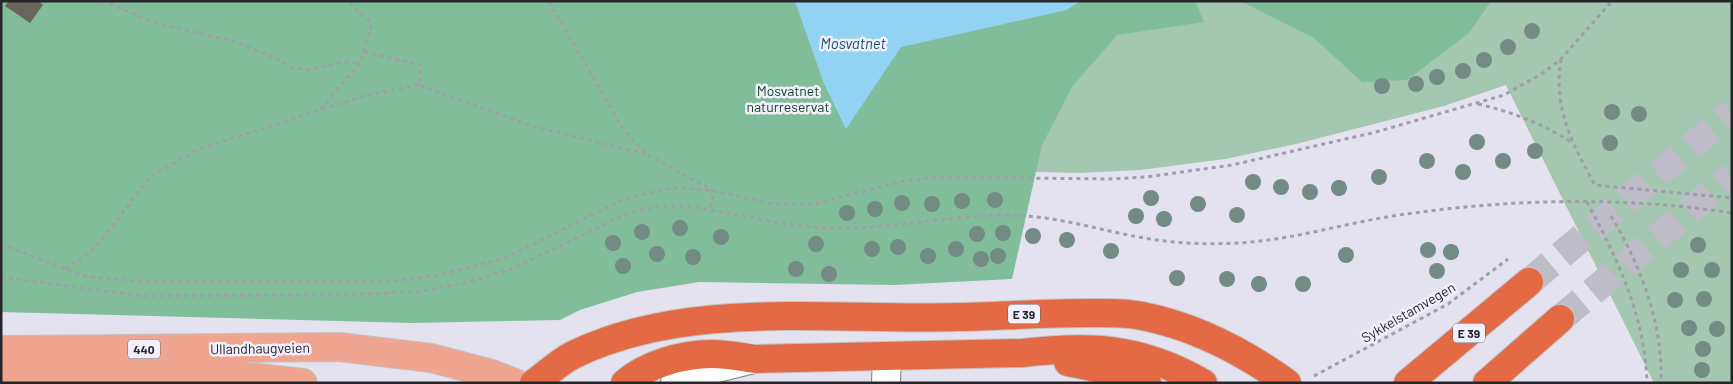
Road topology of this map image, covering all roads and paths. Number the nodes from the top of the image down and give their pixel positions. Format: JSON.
{"nodes":[{"id":1,"x":102,"y":1,"type":"edge"},
{"id":2,"x":348,"y":1,"type":"edge"},
{"id":3,"x":549,"y":1,"type":"edge"},
{"id":4,"x":1612,"y":1,"type":"edge"},
{"id":5,"x":364,"y":52,"type":"junction"},
{"id":6,"x":1561,"y":59,"type":"junction"},
{"id":7,"x":360,"y":63,"type":"junction"},
{"id":8,"x":419,"y":85,"type":"junction"},
{"id":9,"x":1477,"y":104,"type":"junction"},
{"id":10,"x":320,"y":110,"type":"junction"},
{"id":11,"x":1572,"y":143,"type":"junction"},
{"id":12,"x":646,"y":154,"type":"junction"},
{"id":13,"x":714,"y":191,"type":"junction"},
{"id":14,"x":1732,"y":198,"type":"edge"},
{"id":15,"x":1586,"y":202,"type":"junction"},
{"id":16,"x":710,"y":210,"type":"junction"},
{"id":17,"x":1732,"y":213,"type":"edge"},
{"id":18,"x":1611,"y":216,"type":"dead end"},
{"id":19,"x":1,"y":244,"type":"edge"},
{"id":20,"x":1508,"y":259,"type":"dead end"},
{"id":21,"x":64,"y":269,"type":"junction"},
{"id":22,"x":1,"y":277,"type":"edge"},
{"id":23,"x":1529,"y":282,"type":"tunnel mouth"},
{"id":24,"x":1560,"y":319,"type":"tunnel mouth"},
{"id":25,"x":1,"y":350,"type":"edge"},
{"id":26,"x":1022,"y":353,"type":"junction"},
{"id":27,"x":755,"y":359,"type":"junction"},
{"id":28,"x":886,"y":370,"type":"edge"},
{"id":29,"x":1,"y":376,"type":"edge"},
{"id":30,"x":1314,"y":376,"type":"dead end"},
{"id":31,"x":303,"y":383,"type":"edge"},
{"id":32,"x":515,"y":383,"type":"edge"},
{"id":33,"x":534,"y":383,"type":"edge"},
{"id":34,"x":625,"y":383,"type":"edge"},
{"id":35,"x":675,"y":383,"type":"edge"},
{"id":36,"x":1147,"y":383,"type":"edge"},
{"id":37,"x":1203,"y":383,"type":"edge"},
{"id":38,"x":1287,"y":383,"type":"edge"},
{"id":39,"x":1408,"y":383,"type":"edge"},
{"id":40,"x":1487,"y":383,"type":"edge"},
{"id":41,"x":1647,"y":383,"type":"edge"},
{"id":42,"x":1661,"y":383,"type":"edge"}],
"edges":[{"from":1,"to":7,"type":"path"},
{"from":2,"to":5,"type":"path"},
{"from":3,"to":12,"type":"path"},
{"from":4,"to":6,"type":"path"},
{"from":5,"to":7,"type":"path"},
{"from":5,"to":8,"type":"path"},
{"from":6,"to":9,"type":"path"},
{"from":6,"to":11,"type":"path"},
{"from":7,"to":10,"type":"path"},
{"from":8,"to":10,"type":"path"},
{"from":8,"to":12,"type":"path"},
{"from":9,"to":11,"type":"path"},
{"from":9,"to":13,"type":"path"},
{"from":10,"to":21,"type":"path"},
{"from":11,"to":14,"type":"path"},
{"from":12,"to":13,"type":"path"},
{"from":13,"to":16,"type":"path"},
{"from":13,"to":21,"type":"path"},
{"from":15,"to":16,"type":"path"},
{"from":15,"to":17,"type":"path"},
{"from":15,"to":41,"type":"path"},
{"from":16,"to":22,"type":"path"},
{"from":18,"to":42,"type":"path"},
{"from":19,"to":21,"type":"path"},
{"from":20,"to":30,"type":"path","name":"Sykkelstamvegen"},
{"from":23,"to":39,"type":"highway","number":"E 39"},
{"from":24,"to":40,"type":"highway"},
{"from":25,"to":32,"type":"main road","name":"Ullandhaugveien","number":"440"},
{"from":26,"to":28,"type":"highway"},
{"from":26,"to":36,"type":"highway"},
{"from":26,"to":37,"type":"highway"},
{"from":27,"to":28,"type":"highway"},
{"from":27,"to":34,"type":"highway"},
{"from":27,"to":35,"type":"street"},
{"from":29,"to":31,"type":"main road","name":"Ullandhaugveien","number":"440"},
{"from":33,"to":38,"type":"highway","number":"E 39"}]}
